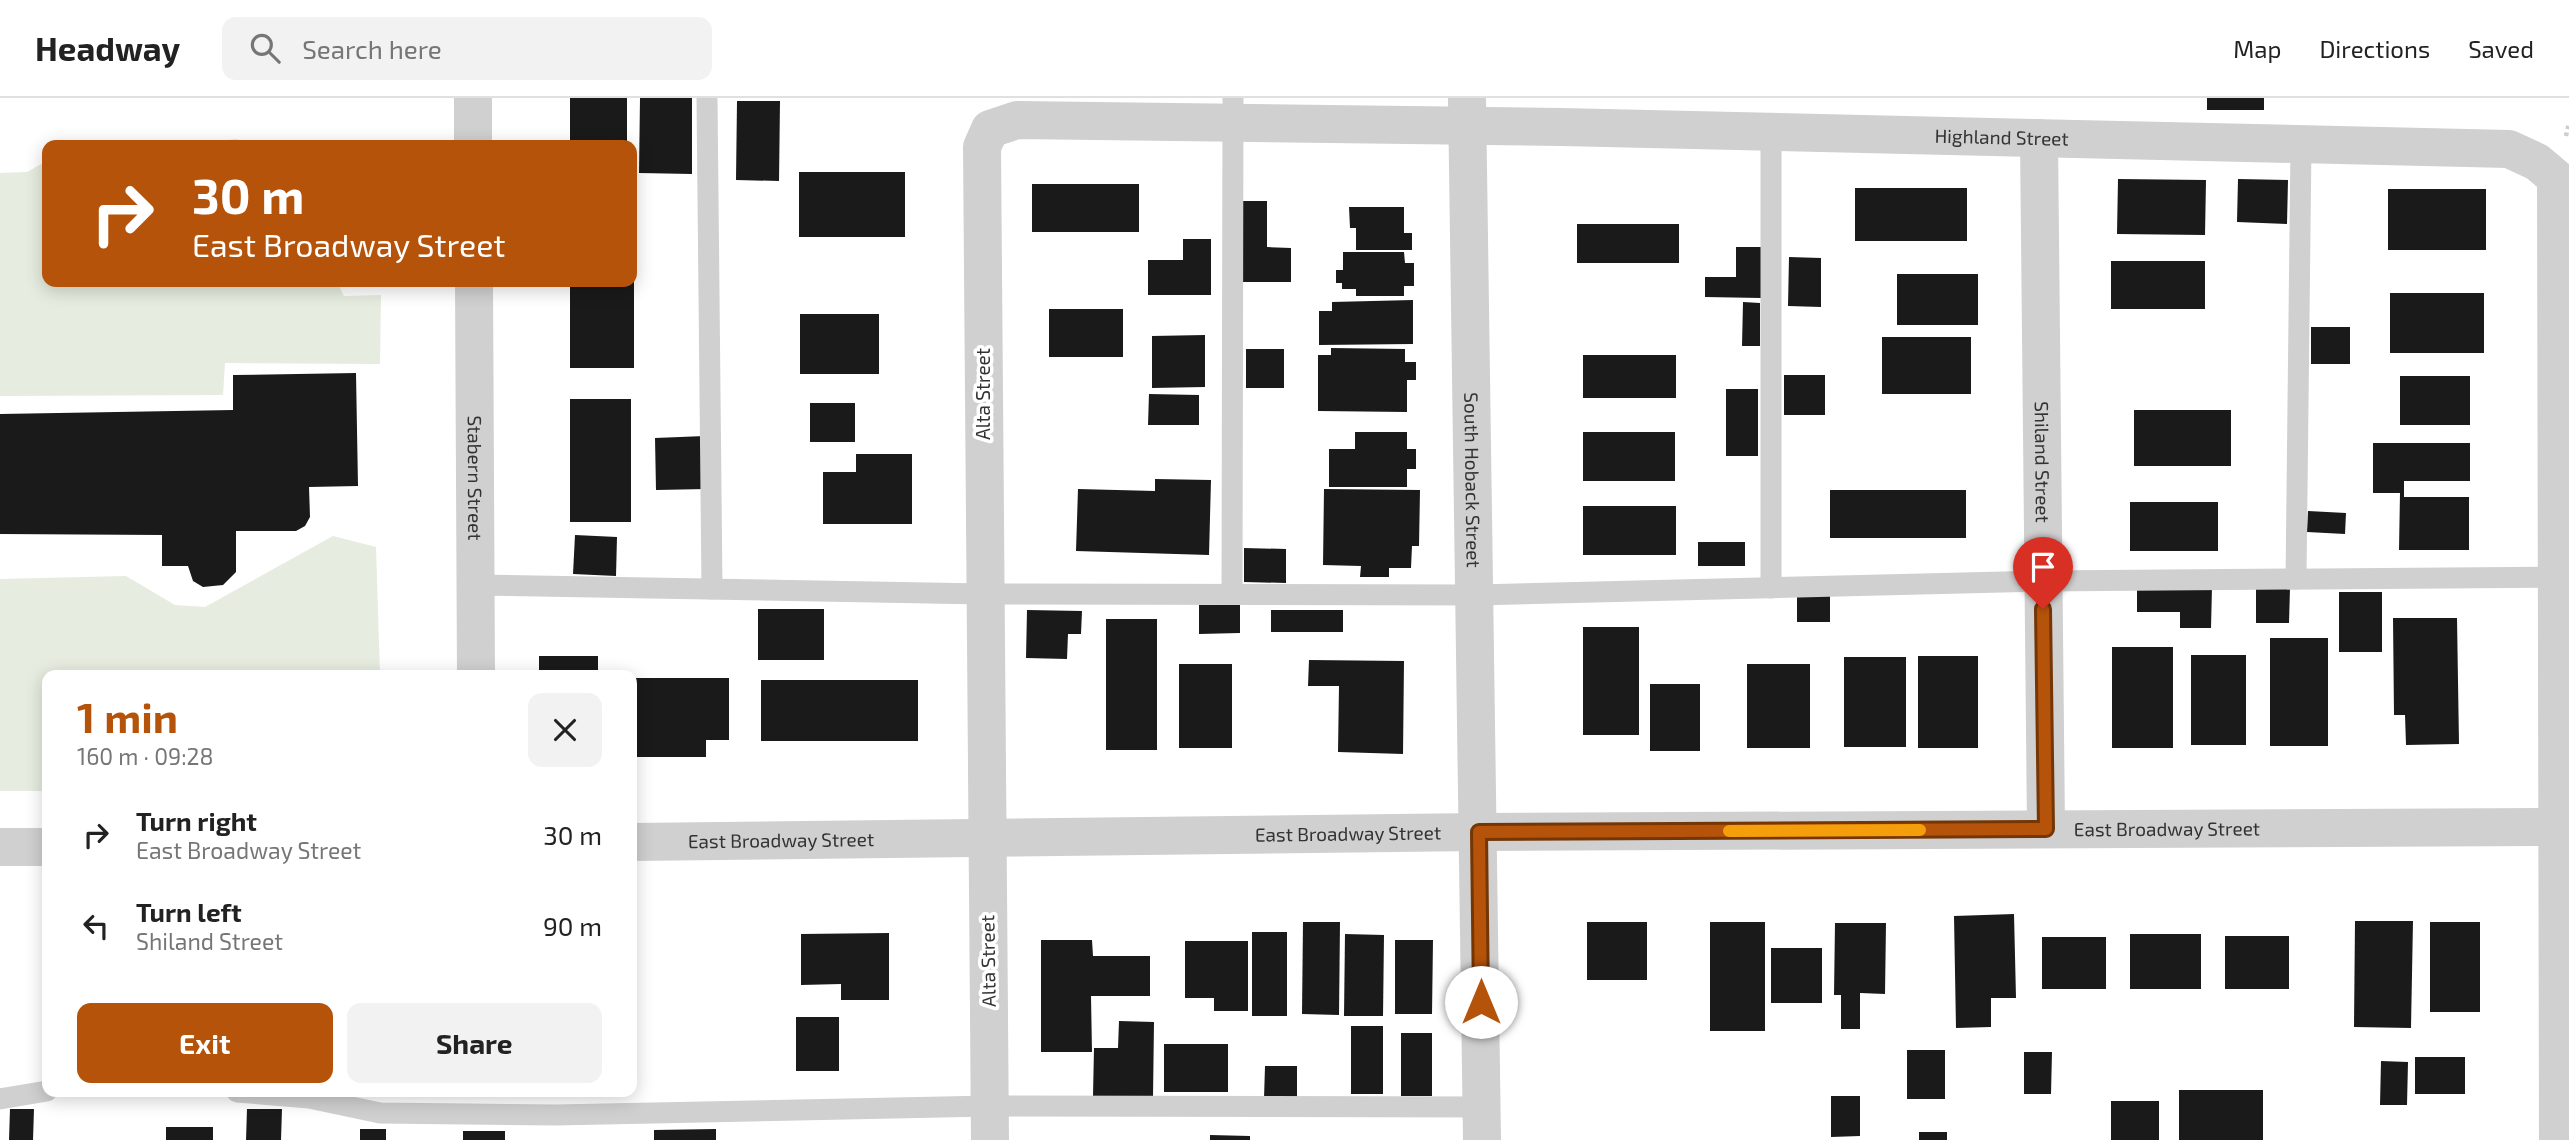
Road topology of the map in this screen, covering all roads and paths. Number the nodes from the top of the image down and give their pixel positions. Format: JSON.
{"nodes":[{"id":1,"x":473,"y":98,"type":"edge"},
{"id":2,"x":707,"y":98,"type":"edge"},
{"id":3,"x":1233,"y":110,"type":"edge"},
{"id":4,"x":1467,"y":112,"type":"edge"},
{"id":5,"x":1772,"y":132,"type":"junction"},
{"id":6,"x":2039,"y":138,"type":"junction"},
{"id":7,"x":473,"y":140,"type":"edge"},
{"id":8,"x":2301,"y":144,"type":"junction"},
{"id":9,"x":474,"y":287,"type":"edge"},
{"id":10,"x":2562,"y":319,"type":"edge"},
{"id":11,"x":2563,"y":577,"type":"edge"},
{"id":12,"x":2296,"y":579,"type":"junction"},
{"id":13,"x":2042,"y":581,"type":"junction"},
{"id":14,"x":476,"y":586,"type":"junction"},
{"id":15,"x":1772,"y":587,"type":"junction"},
{"id":16,"x":712,"y":589,"type":"junction"},
{"id":17,"x":984,"y":594,"type":"junction"},
{"id":18,"x":1232,"y":594,"type":"junction"},
{"id":19,"x":1476,"y":595,"type":"junction"},
{"id":20,"x":476,"y":670,"type":"edge"},
{"id":21,"x":2563,"y":827,"type":"edge"},
{"id":22,"x":2046,"y":829,"type":"junction"},
{"id":23,"x":1479,"y":832,"type":"junction"},
{"id":24,"x":986,"y":838,"type":"junction"},
{"id":25,"x":637,"y":842,"type":"edge"},
{"id":26,"x":0,"y":847,"type":"edge"},
{"id":27,"x":42,"y":847,"type":"edge"},
{"id":28,"x":42,"y":1092,"type":"edge"},
{"id":29,"x":297,"y":1097,"type":"edge"},
{"id":30,"x":0,"y":1099,"type":"edge"},
{"id":31,"x":990,"y":1123,"type":"edge"},
{"id":32,"x":1482,"y":1124,"type":"edge"},
{"id":33,"x":2558,"y":1140,"type":"edge"}],
"edges":[{"from":1,"to":7,"type":"street"},
{"from":2,"to":16,"type":"lane"},
{"from":3,"to":4,"type":"street","name":"Alta Street"},
{"from":3,"to":17,"type":"street","name":"Alta Street"},
{"from":3,"to":18,"type":"lane"},
{"from":4,"to":5,"type":"street","name":"Highland Street"},
{"from":4,"to":19,"type":"street","name":"South Hoback Street"},
{"from":5,"to":6,"type":"street","name":"Highland Street"},
{"from":5,"to":15,"type":"lane"},
{"from":6,"to":8,"type":"street","name":"Highland Street"},
{"from":6,"to":13,"type":"street","name":"Shiland Street"},
{"from":8,"to":10,"type":"street","name":"Highland Street"},
{"from":8,"to":12,"type":"lane"},
{"from":9,"to":14,"type":"street","name":"Stabern Street"},
{"from":10,"to":11,"type":"street"},
{"from":11,"to":12,"type":"lane"},
{"from":11,"to":21,"type":"street"},
{"from":12,"to":13,"type":"lane"},
{"from":13,"to":15,"type":"lane"},
{"from":13,"to":22,"type":"street","name":"Shiland Street"},
{"from":14,"to":16,"type":"lane"},
{"from":14,"to":20,"type":"street","name":"Stabern Street"},
{"from":15,"to":19,"type":"lane"},
{"from":16,"to":17,"type":"lane"},
{"from":17,"to":18,"type":"lane"},
{"from":17,"to":24,"type":"street","name":"Alta Street"},
{"from":18,"to":19,"type":"lane"},
{"from":19,"to":23,"type":"street","name":"South Hoback Street"},
{"from":21,"to":22,"type":"street","name":"East Broadway Street"},
{"from":21,"to":33,"type":"street"},
{"from":22,"to":23,"type":"street","name":"East Broadway Street"},
{"from":23,"to":24,"type":"street","name":"East Broadway Street"},
{"from":23,"to":32,"type":"street","name":"South Hoback Street"},
{"from":24,"to":25,"type":"street","name":"East Broadway Street"},
{"from":24,"to":31,"type":"street","name":"Alta Street"},
{"from":26,"to":27,"type":"street"},
{"from":28,"to":30,"type":"lane"},
{"from":29,"to":31,"type":"lane"},
{"from":31,"to":32,"type":"lane"}]}
